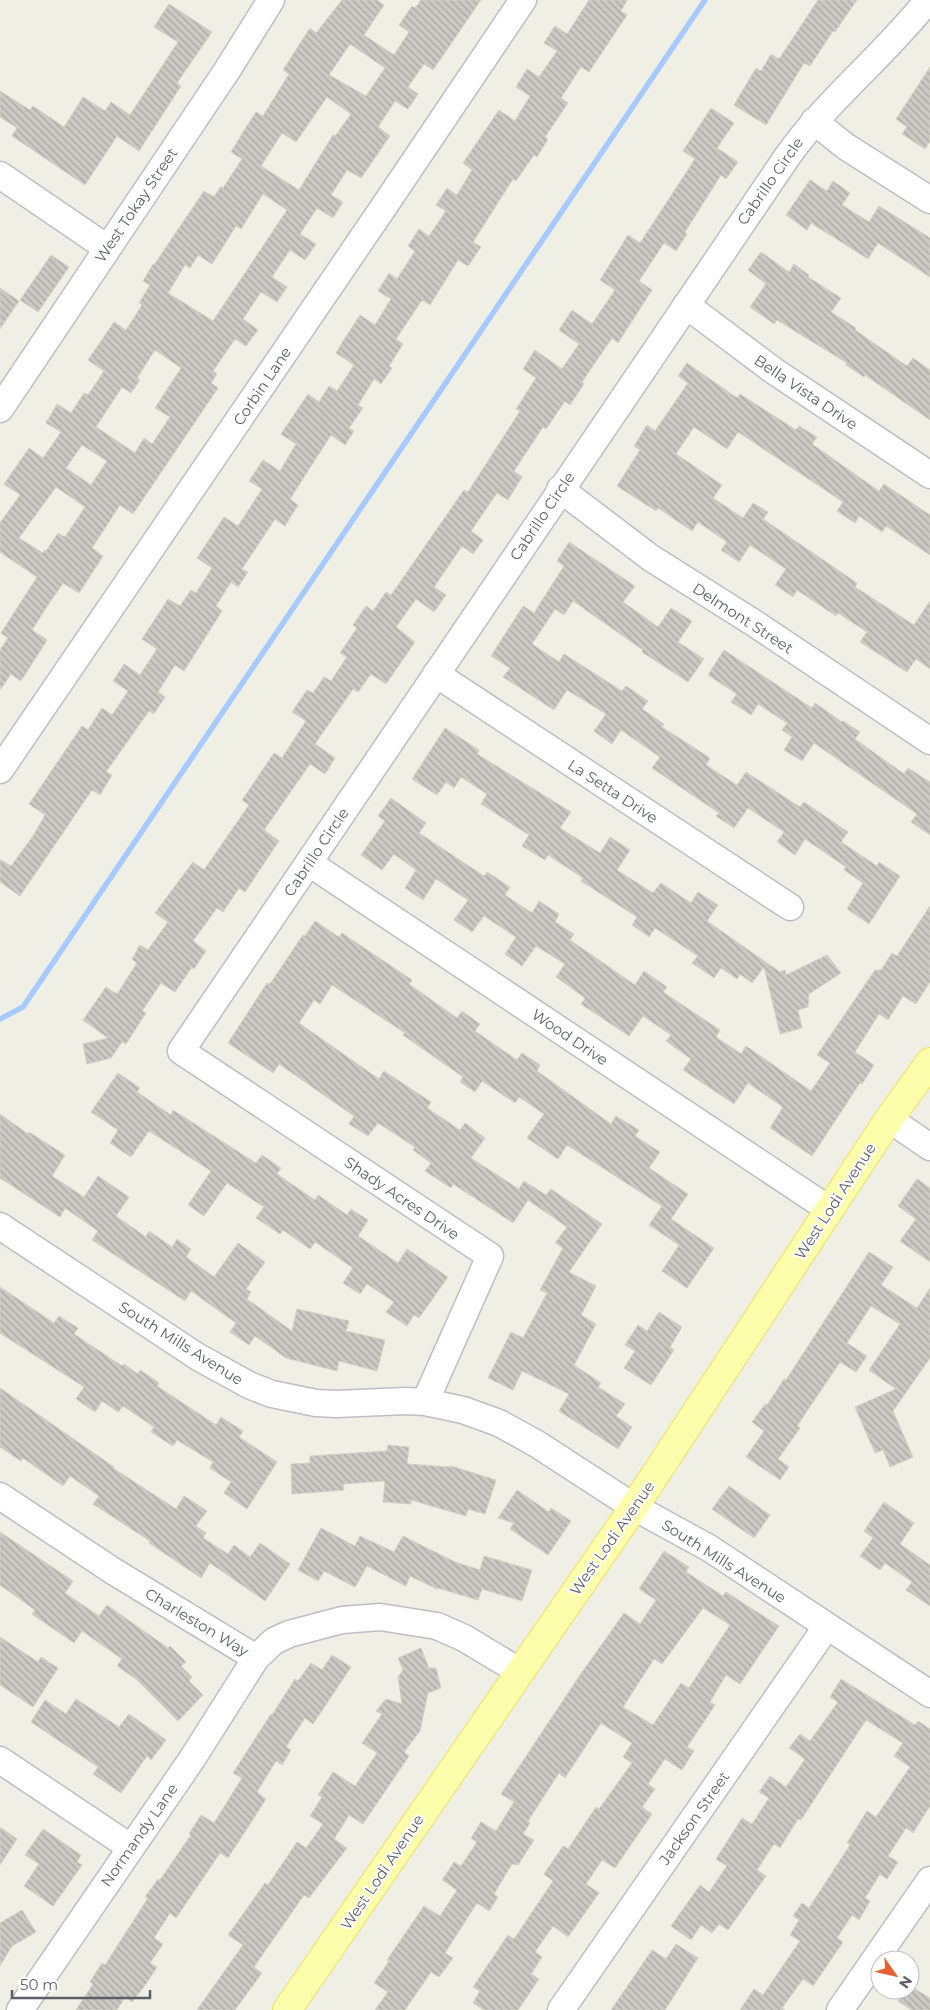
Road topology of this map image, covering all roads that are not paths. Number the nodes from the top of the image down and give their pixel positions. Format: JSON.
{"nodes":[{"id":1,"x":523,"y":0,"type":"edge"},
{"id":2,"x":928,"y":0,"type":"edge"},
{"id":3,"x":268,"y":1,"type":"edge"},
{"id":4,"x":814,"y":121,"type":"junction"},
{"id":5,"x":0,"y":175,"type":"edge"},
{"id":6,"x":930,"y":200,"type":"edge"},
{"id":7,"x":107,"y":248,"type":"junction"},
{"id":8,"x":686,"y":305,"type":"junction"},
{"id":9,"x":0,"y":409,"type":"edge"},
{"id":10,"x":930,"y":475,"type":"edge"},
{"id":11,"x":560,"y":489,"type":"junction"},
{"id":12,"x":436,"y":674,"type":"junction"},
{"id":13,"x":930,"y":741,"type":"edge"},
{"id":14,"x":0,"y":770,"type":"edge"},
{"id":15,"x":309,"y":863,"type":"junction"},
{"id":16,"x":790,"y":907,"type":"dead end"},
{"id":17,"x":181,"y":1051,"type":"joint"},
{"id":18,"x":930,"y":1062,"type":"edge"},
{"id":19,"x":889,"y":1119,"type":"junction"},
{"id":20,"x":930,"y":1147,"type":"edge"},
{"id":21,"x":830,"y":1210,"type":"junction"},
{"id":22,"x":0,"y":1226,"type":"edge"},
{"id":23,"x":425,"y":1402,"type":"junction"},
{"id":24,"x":0,"y":1496,"type":"edge"},
{"id":25,"x":634,"y":1507,"type":"junction"},
{"id":26,"x":827,"y":1626,"type":"junction"},
{"id":27,"x":256,"y":1658,"type":"junction"},
{"id":28,"x":520,"y":1671,"type":"junction"},
{"id":29,"x":930,"y":1694,"type":"edge"},
{"id":30,"x":0,"y":1760,"type":"edge"},
{"id":31,"x":130,"y":1846,"type":"junction"},
{"id":32,"x":930,"y":1880,"type":"edge"},
{"id":33,"x":20,"y":2010,"type":"edge"},
{"id":34,"x":287,"y":2010,"type":"edge"},
{"id":35,"x":562,"y":2010,"type":"edge"},
{"id":36,"x":840,"y":2010,"type":"edge"}],
"edges":[{"from":1,"to":14,"type":"street","name":"Corbin Lane"},
{"from":2,"to":4,"type":"street","name":"Cabrillo Circle"},
{"from":3,"to":7,"type":"street","name":"West Tokay Street"},
{"from":4,"to":6,"type":"street"},
{"from":4,"to":8,"type":"street","name":"Cabrillo Circle"},
{"from":5,"to":7,"type":"street"},
{"from":7,"to":9,"type":"street","name":"West Tokay Street"},
{"from":8,"to":10,"type":"street","name":"Bella Vista Drive"},
{"from":8,"to":11,"type":"street","name":"Cabrillo Circle"},
{"from":11,"to":12,"type":"street","name":"Cabrillo Circle"},
{"from":11,"to":13,"type":"street","name":"Delmont Street"},
{"from":12,"to":15,"type":"street","name":"Cabrillo Circle"},
{"from":12,"to":16,"type":"street","name":"La Setta Drive"},
{"from":15,"to":17,"type":"street","name":"Cabrillo Circle"},
{"from":15,"to":21,"type":"street","name":"Wood Drive"},
{"from":17,"to":23,"type":"street","name":"Shady Acres Drive"},
{"from":18,"to":19,"type":"main road","name":"West Lodi Avenue"},
{"from":19,"to":20,"type":"street"},
{"from":19,"to":21,"type":"main road","name":"West Lodi Avenue"},
{"from":21,"to":25,"type":"main road","name":"West Lodi Avenue"},
{"from":22,"to":23,"type":"street","name":"South Mills Avenue"},
{"from":23,"to":25,"type":"street","name":"South Mills Avenue"},
{"from":24,"to":27,"type":"street","name":"Charleston Way"},
{"from":25,"to":26,"type":"street","name":"South Mills Avenue"},
{"from":25,"to":28,"type":"main road","name":"West Lodi Avenue"},
{"from":26,"to":29,"type":"street","name":"South Mills Avenue"},
{"from":26,"to":35,"type":"street","name":"Jackson Street"},
{"from":27,"to":28,"type":"street","name":"Charleston Way"},
{"from":27,"to":31,"type":"street","name":"Normandy Lane"},
{"from":28,"to":34,"type":"main road","name":"West Lodi Avenue"},
{"from":30,"to":31,"type":"street"},
{"from":31,"to":33,"type":"street","name":"Normandy Lane"},
{"from":32,"to":36,"type":"street"}]}
